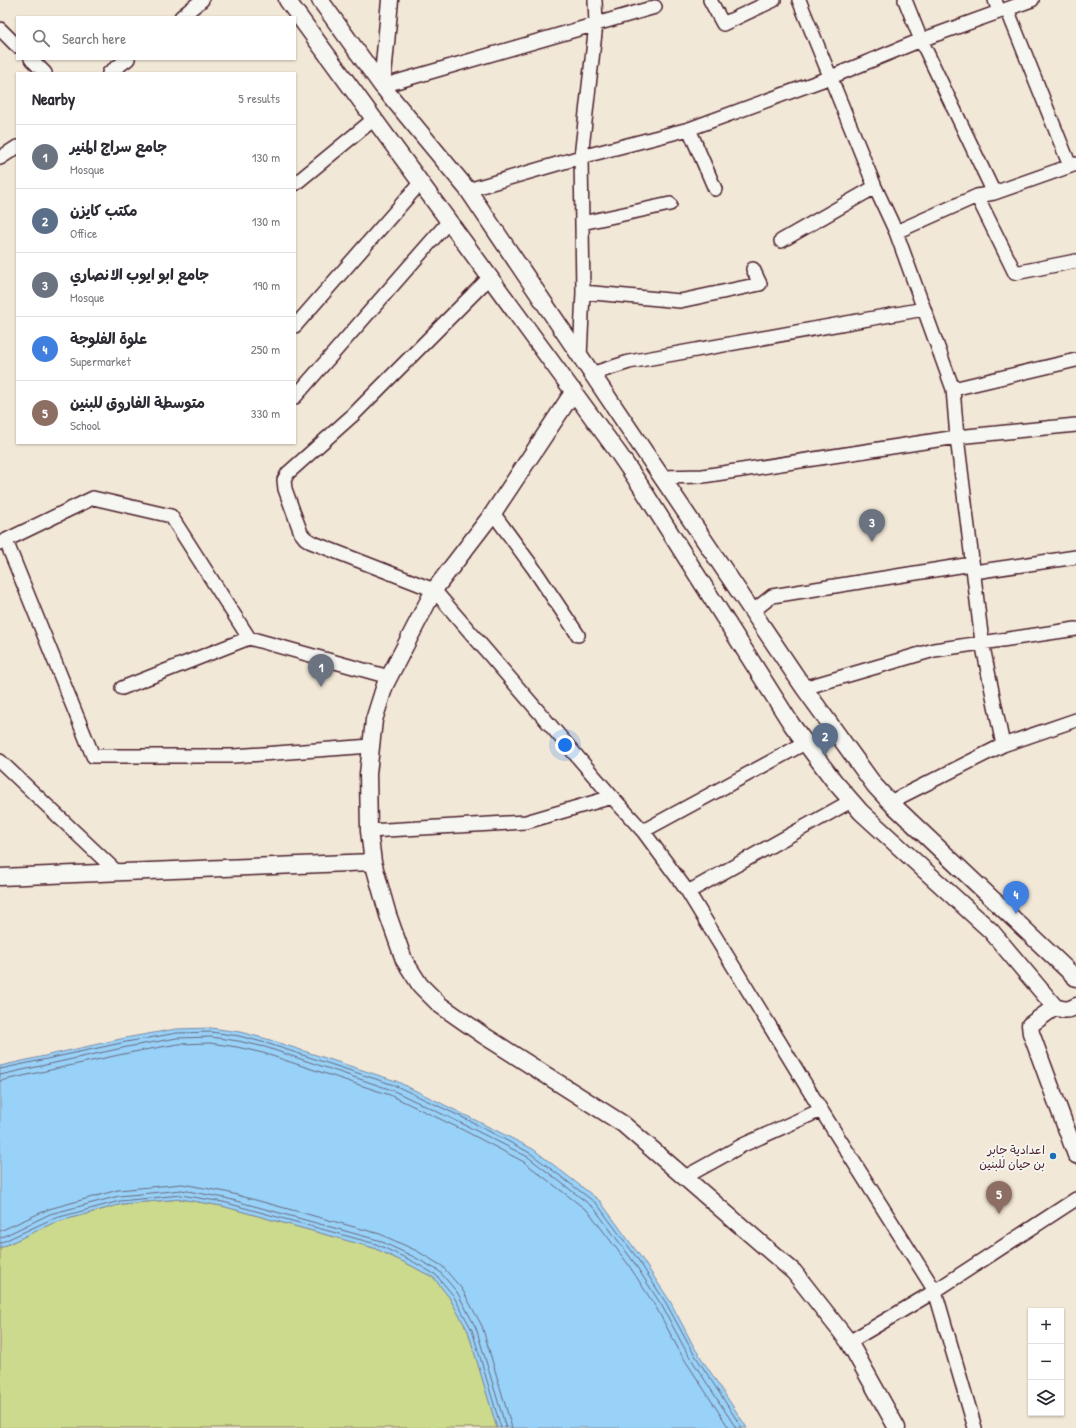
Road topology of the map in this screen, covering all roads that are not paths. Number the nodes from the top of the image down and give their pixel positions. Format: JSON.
{"nodes":[{"id":1,"x":202,"y":0,"type":"edge"},
{"id":2,"x":287,"y":0,"type":"edge"},
{"id":3,"x":320,"y":0,"type":"edge"},
{"id":4,"x":390,"y":0,"type":"edge"},
{"id":5,"x":595,"y":0,"type":"edge"},
{"id":6,"x":710,"y":0,"type":"edge"},
{"id":7,"x":774,"y":0,"type":"edge"},
{"id":8,"x":799,"y":0,"type":"edge"},
{"id":9,"x":904,"y":0,"type":"edge"},
{"id":10,"x":1032,"y":0,"type":"edge"},
{"id":11,"x":655,"y":7,"type":"dead end"},
{"id":12,"x":1000,"y":7,"type":"edge"},
{"id":13,"x":182,"y":16,"type":"edge"},
{"id":14,"x":596,"y":24,"type":"junction"},
{"id":15,"x":0,"y":29,"type":"edge"},
{"id":16,"x":921,"y":40,"type":"junction"},
{"id":17,"x":16,"y":45,"type":"edge"},
{"id":18,"x":32,"y":60,"type":"edge"},
{"id":19,"x":127,"y":60,"type":"edge"},
{"id":20,"x":44,"y":72,"type":"edge"},
{"id":21,"x":111,"y":72,"type":"edge"},
{"id":22,"x":831,"y":77,"type":"junction"},
{"id":23,"x":382,"y":86,"type":"junction"},
{"id":24,"x":374,"y":119,"type":"junction"},
{"id":25,"x":689,"y":129,"type":"junction"},
{"id":26,"x":16,"y":148,"type":"edge"},
{"id":27,"x":581,"y":157,"type":"junction"},
{"id":28,"x":0,"y":158,"type":"edge"},
{"id":29,"x":1073,"y":165,"type":"edge"},
{"id":30,"x":421,"y":182,"type":"junction"},
{"id":31,"x":296,"y":183,"type":"edge"},
{"id":32,"x":876,"y":188,"type":"junction"},
{"id":33,"x":715,"y":189,"type":"dead end"},
{"id":34,"x":468,"y":190,"type":"junction"},
{"id":35,"x":994,"y":193,"type":"junction"},
{"id":36,"x":977,"y":196,"type":"junction"},
{"id":37,"x":670,"y":204,"type":"dead end"},
{"id":38,"x":449,"y":221,"type":"junction"},
{"id":39,"x":582,"y":223,"type":"junction"},
{"id":40,"x":896,"y":232,"type":"junction"},
{"id":41,"x":781,"y":241,"type":"dead end"},
{"id":42,"x":1076,"y":262,"type":"edge"},
{"id":43,"x":754,"y":269,"type":"dead end"},
{"id":44,"x":490,"y":277,"type":"junction"},
{"id":45,"x":583,"y":292,"type":"junction"},
{"id":46,"x":924,"y":309,"type":"junction"},
{"id":47,"x":296,"y":325,"type":"edge"},
{"id":48,"x":580,"y":357,"type":"junction"},
{"id":49,"x":1076,"y":360,"type":"edge"},
{"id":50,"x":591,"y":374,"type":"junction"},
{"id":51,"x":953,"y":389,"type":"junction"},
{"id":52,"x":574,"y":391,"type":"junction"},
{"id":53,"x":296,"y":396,"type":"edge"},
{"id":54,"x":1076,"y":425,"type":"edge"},
{"id":55,"x":957,"y":437,"type":"junction"},
{"id":56,"x":639,"y":442,"type":"junction"},
{"id":57,"x":619,"y":454,"type":"junction"},
{"id":58,"x":662,"y":477,"type":"junction"},
{"id":59,"x":493,"y":513,"type":"junction"},
{"id":60,"x":3,"y":542,"type":"edge"},
{"id":61,"x":1076,"y":557,"type":"edge"},
{"id":62,"x":973,"y":568,"type":"junction"},
{"id":63,"x":434,"y":590,"type":"junction"},
{"id":64,"x":752,"y":612,"type":"junction"},
{"id":65,"x":1076,"y":629,"type":"edge"},
{"id":66,"x":578,"y":635,"type":"dead end"},
{"id":67,"x":249,"y":638,"type":"junction"},
{"id":68,"x":982,"y":642,"type":"junction"},
{"id":69,"x":389,"y":677,"type":"junction"},
{"id":70,"x":122,"y":688,"type":"dead end"},
{"id":71,"x":804,"y":688,"type":"junction"},
{"id":72,"x":1076,"y":720,"type":"edge"},
{"id":73,"x":805,"y":743,"type":"junction"},
{"id":74,"x":1003,"y":745,"type":"junction"},
{"id":75,"x":371,"y":746,"type":"junction"},
{"id":76,"x":0,"y":761,"type":"edge"},
{"id":77,"x":612,"y":797,"type":"junction"},
{"id":78,"x":851,"y":802,"type":"junction"},
{"id":79,"x":890,"y":802,"type":"junction"},
{"id":80,"x":369,"y":831,"type":"junction"},
{"id":81,"x":643,"y":831,"type":"junction"},
{"id":82,"x":373,"y":862,"type":"junction"},
{"id":83,"x":118,"y":873,"type":"junction"},
{"id":84,"x":0,"y":877,"type":"edge"},
{"id":85,"x":688,"y":892,"type":"junction"},
{"id":86,"x":1076,"y":978,"type":"edge"},
{"id":87,"x":1076,"y":1006,"type":"edge"},
{"id":88,"x":1056,"y":1007,"type":"junction"},
{"id":89,"x":821,"y":1110,"type":"junction"},
{"id":90,"x":1076,"y":1155,"type":"edge"},
{"id":91,"x":684,"y":1177,"type":"junction"},
{"id":92,"x":1076,"y":1199,"type":"edge"},
{"id":93,"x":935,"y":1290,"type":"junction"},
{"id":94,"x":849,"y":1342,"type":"junction"},
{"id":95,"x":898,"y":1428,"type":"edge"},
{"id":96,"x":975,"y":1428,"type":"edge"}],
"edges":[{"from":1,"to":13,"type":"street"},
{"from":2,"to":24,"type":"street"},
{"from":3,"to":23,"type":"street"},
{"from":4,"to":23,"type":"street"},
{"from":5,"to":14,"type":"street"},
{"from":6,"to":7,"type":"street"},
{"from":8,"to":22,"type":"street"},
{"from":9,"to":16,"type":"street"},
{"from":10,"to":12,"type":"street"},
{"from":11,"to":14,"type":"street"},
{"from":12,"to":16,"type":"street"},
{"from":12,"to":29,"type":"street"},
{"from":14,"to":23,"type":"street"},
{"from":14,"to":27,"type":"street"},
{"from":15,"to":17,"type":"street"},
{"from":16,"to":22,"type":"street"},
{"from":16,"to":35,"type":"street"},
{"from":18,"to":20,"type":"street"},
{"from":19,"to":21,"type":"street"},
{"from":22,"to":25,"type":"street"},
{"from":22,"to":32,"type":"street"},
{"from":23,"to":34,"type":"street"},
{"from":24,"to":30,"type":"street"},
{"from":24,"to":31,"type":"street"},
{"from":25,"to":27,"type":"street"},
{"from":25,"to":33,"type":"street"},
{"from":26,"to":28,"type":"street"},
{"from":27,"to":34,"type":"street"},
{"from":27,"to":39,"type":"street"},
{"from":29,"to":35,"type":"street"},
{"from":30,"to":38,"type":"street"},
{"from":30,"to":47,"type":"street"},
{"from":32,"to":40,"type":"street"},
{"from":32,"to":41,"type":"street"},
{"from":34,"to":48,"type":"street"},
{"from":35,"to":36,"type":"street"},
{"from":36,"to":40,"type":"street"},
{"from":36,"to":42,"type":"street"},
{"from":37,"to":39,"type":"street"},
{"from":38,"to":44,"type":"street"},
{"from":38,"to":53,"type":"street"},
{"from":39,"to":45,"type":"street"},
{"from":40,"to":46,"type":"street"},
{"from":43,"to":45,"type":"street"},
{"from":44,"to":52,"type":"street"},
{"from":44,"to":63,"type":"street"},
{"from":45,"to":48,"type":"street"},
{"from":46,"to":50,"type":"street"},
{"from":46,"to":51,"type":"street"},
{"from":48,"to":50,"type":"street"},
{"from":49,"to":51,"type":"street"},
{"from":50,"to":56,"type":"street"},
{"from":51,"to":55,"type":"street"},
{"from":52,"to":57,"type":"street"},
{"from":52,"to":59,"type":"street"},
{"from":54,"to":55,"type":"street"},
{"from":55,"to":58,"type":"street"},
{"from":55,"to":62,"type":"street"},
{"from":56,"to":57,"type":"street"},
{"from":56,"to":58,"type":"street"},
{"from":57,"to":73,"type":"street"},
{"from":58,"to":64,"type":"street"},
{"from":59,"to":63,"type":"street"},
{"from":59,"to":66,"type":"street"},
{"from":60,"to":67,"type":"street"},
{"from":60,"to":75,"type":"street"},
{"from":61,"to":62,"type":"street"},
{"from":62,"to":64,"type":"street"},
{"from":62,"to":68,"type":"street"},
{"from":63,"to":69,"type":"street"},
{"from":63,"to":77,"type":"street"},
{"from":64,"to":71,"type":"street"},
{"from":65,"to":68,"type":"street"},
{"from":67,"to":69,"type":"street"},
{"from":67,"to":70,"type":"street"},
{"from":68,"to":71,"type":"street"},
{"from":68,"to":74,"type":"street"},
{"from":69,"to":75,"type":"street"},
{"from":71,"to":79,"type":"street"},
{"from":72,"to":74,"type":"street"},
{"from":73,"to":78,"type":"street"},
{"from":73,"to":81,"type":"street"},
{"from":74,"to":79,"type":"street"},
{"from":75,"to":80,"type":"street"},
{"from":76,"to":83,"type":"street"},
{"from":77,"to":80,"type":"street"},
{"from":77,"to":81,"type":"street"},
{"from":78,"to":85,"type":"street"},
{"from":78,"to":88,"type":"street"},
{"from":79,"to":86,"type":"street"},
{"from":80,"to":82,"type":"street"},
{"from":81,"to":85,"type":"street"},
{"from":82,"to":83,"type":"street"},
{"from":82,"to":91,"type":"street"},
{"from":83,"to":84,"type":"street"},
{"from":85,"to":89,"type":"street"},
{"from":87,"to":88,"type":"street"},
{"from":88,"to":90,"type":"street"},
{"from":89,"to":91,"type":"street"},
{"from":89,"to":93,"type":"street"},
{"from":91,"to":94,"type":"street"},
{"from":92,"to":93,"type":"street"},
{"from":93,"to":94,"type":"street"},
{"from":93,"to":96,"type":"street"},
{"from":94,"to":95,"type":"street"}]}
